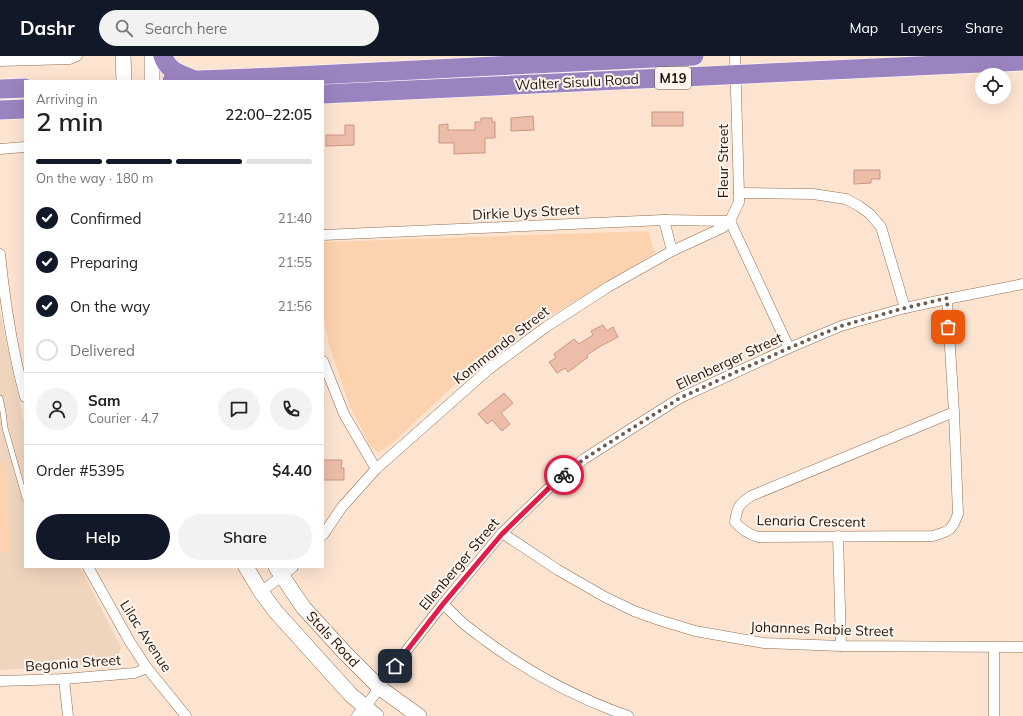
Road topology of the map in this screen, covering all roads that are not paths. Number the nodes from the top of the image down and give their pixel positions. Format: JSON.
{"nodes":[{"id":1,"x":77,"y":56,"type":"edge"},
{"id":2,"x":123,"y":56,"type":"edge"},
{"id":3,"x":152,"y":56,"type":"edge"},
{"id":4,"x":163,"y":56,"type":"edge"},
{"id":5,"x":694,"y":56,"type":"edge"},
{"id":6,"x":735,"y":56,"type":"edge"},
{"id":7,"x":966,"y":60,"type":"edge"},
{"id":8,"x":0,"y":61,"type":"edge"},
{"id":9,"x":1023,"y":61,"type":"edge"},
{"id":10,"x":579,"y":62,"type":"junction"},
{"id":11,"x":833,"y":63,"type":"edge"},
{"id":12,"x":428,"y":70,"type":"junction"},
{"id":13,"x":324,"y":75,"type":"junction"},
{"id":14,"x":735,"y":75,"type":"junction"},
{"id":15,"x":124,"y":80,"type":"edge"},
{"id":16,"x":152,"y":80,"type":"edge"},
{"id":17,"x":194,"y":80,"type":"joint"},
{"id":18,"x":579,"y":82,"type":"junction"},
{"id":19,"x":24,"y":88,"type":"edge"},
{"id":20,"x":0,"y":89,"type":"edge"},
{"id":21,"x":429,"y":89,"type":"junction"},
{"id":22,"x":324,"y":94,"type":"edge"},
{"id":23,"x":24,"y":108,"type":"edge"},
{"id":24,"x":0,"y":110,"type":"edge"},
{"id":25,"x":24,"y":146,"type":"edge"},
{"id":26,"x":0,"y":148,"type":"edge"},
{"id":27,"x":739,"y":193,"type":"junction"},
{"id":28,"x":664,"y":220,"type":"junction"},
{"id":29,"x":730,"y":221,"type":"junction"},
{"id":30,"x":324,"y":235,"type":"edge"},
{"id":31,"x":672,"y":251,"type":"junction"},
{"id":32,"x":0,"y":254,"type":"edge"},
{"id":33,"x":1,"y":282,"type":"edge"},
{"id":34,"x":1022,"y":285,"type":"edge"},
{"id":35,"x":947,"y":298,"type":"junction"},
{"id":36,"x":905,"y":308,"type":"junction"},
{"id":37,"x":789,"y":348,"type":"junction"},
{"id":38,"x":324,"y":364,"type":"edge"},
{"id":39,"x":24,"y":394,"type":"edge"},
{"id":40,"x":0,"y":398,"type":"edge"},
{"id":41,"x":954,"y":412,"type":"junction"},
{"id":42,"x":3,"y":428,"type":"edge"},
{"id":43,"x":376,"y":469,"type":"junction"},
{"id":44,"x":24,"y":495,"type":"edge"},
{"id":45,"x":324,"y":534,"type":"edge"},
{"id":46,"x":502,"y":534,"type":"junction"},
{"id":47,"x":838,"y":536,"type":"junction"},
{"id":48,"x":89,"y":568,"type":"edge"},
{"id":49,"x":247,"y":568,"type":"edge"},
{"id":50,"x":283,"y":570,"type":"edge"},
{"id":51,"x":261,"y":592,"type":"junction"},
{"id":52,"x":443,"y":604,"type":"junction"},
{"id":53,"x":841,"y":646,"type":"junction"},
{"id":54,"x":1023,"y":647,"type":"edge"},
{"id":55,"x":994,"y":648,"type":"junction"},
{"id":56,"x":147,"y":668,"type":"junction"},
{"id":57,"x":64,"y":679,"type":"junction"},
{"id":58,"x":0,"y":681,"type":"edge"},
{"id":59,"x":380,"y":688,"type":"junction"},
{"id":60,"x":366,"y":713,"type":"edge"},
{"id":61,"x":68,"y":716,"type":"edge"},
{"id":62,"x":186,"y":716,"type":"edge"},
{"id":63,"x":419,"y":716,"type":"edge"},
{"id":64,"x":628,"y":716,"type":"edge"},
{"id":65,"x":994,"y":716,"type":"edge"}],
"edges":[{"from":1,"to":8,"type":"street"},
{"from":2,"to":15,"type":"street"},
{"from":3,"to":16,"type":"street"},
{"from":4,"to":17,"type":"highway"},
{"from":5,"to":10,"type":"highway","name":"Walter Sisulu Road","number":"M19"},
{"from":6,"to":14,"type":"street","name":"Fleur Street"},
{"from":7,"to":9,"type":"highway","name":"Walter Sisulu Road","number":"M19"},
{"from":7,"to":11,"type":"highway","name":"Walter Sisulu Road","number":"M19"},
{"from":10,"to":12,"type":"highway","name":"Walter Sisulu Road","number":"M19"},
{"from":10,"to":18,"type":"highway"},
{"from":11,"to":14,"type":"highway","name":"Walter Sisulu Road","number":"M19"},
{"from":12,"to":13,"type":"highway","name":"Walter Sisulu Road","number":"M19"},
{"from":12,"to":21,"type":"highway"},
{"from":13,"to":17,"type":"highway","name":"Walter Sisulu Road","number":"M19"},
{"from":13,"to":22,"type":"highway"},
{"from":14,"to":18,"type":"highway","name":"Walter Sisulu Road","number":"M19"},
{"from":14,"to":27,"type":"street","name":"Fleur Street"},
{"from":18,"to":21,"type":"highway","name":"Walter Sisulu Road","number":"M19"},
{"from":19,"to":20,"type":"highway"},
{"from":21,"to":22,"type":"highway","name":"Walter Sisulu Road","number":"M19"},
{"from":23,"to":24,"type":"highway"},
{"from":25,"to":26,"type":"street"},
{"from":27,"to":29,"type":"street","name":"Fleur Street"},
{"from":27,"to":36,"type":"street"},
{"from":28,"to":29,"type":"street","name":"Dirkie Uys Street"},
{"from":28,"to":30,"type":"street","name":"Dirkie Uys Street"},
{"from":28,"to":31,"type":"street"},
{"from":29,"to":31,"type":"street","name":"Kommando Street"},
{"from":29,"to":37,"type":"street"},
{"from":31,"to":43,"type":"street","name":"Kommando Street"},
{"from":32,"to":33,"type":"street"},
{"from":33,"to":39,"type":"street"},
{"from":34,"to":35,"type":"street","name":"Ellenberger Street"},
{"from":35,"to":36,"type":"street","name":"Ellenberger Street"},
{"from":35,"to":41,"type":"street","name":"Lenaria Crescent"},
{"from":36,"to":37,"type":"street","name":"Ellenberger Street"},
{"from":37,"to":46,"type":"street","name":"Ellenberger Street"},
{"from":38,"to":43,"type":"street"},
{"from":40,"to":42,"type":"lane"},
{"from":41,"to":47,"type":"street","name":"Lenaria Crescent"},
{"from":41,"to":47,"type":"street","name":"Lenaria Crescent"},
{"from":42,"to":44,"type":"lane"},
{"from":43,"to":45,"type":"street","name":"Kommando Street"},
{"from":46,"to":52,"type":"street","name":"Ellenberger Street"},
{"from":46,"to":53,"type":"street","name":"Johannes Rabie Street"},
{"from":47,"to":53,"type":"street"},
{"from":48,"to":56,"type":"street","name":"Lilac Avenue"},
{"from":49,"to":51,"type":"street","name":"Stals Road"},
{"from":50,"to":51,"type":"street"},
{"from":50,"to":59,"type":"street","name":"Stals Road"},
{"from":51,"to":60,"type":"street","name":"Stals Road"},
{"from":52,"to":59,"type":"street","name":"Ellenberger Street"},
{"from":52,"to":64,"type":"street"},
{"from":53,"to":55,"type":"street","name":"Johannes Rabie Street"},
{"from":54,"to":55,"type":"street","name":"Johannes Rabie Street"},
{"from":55,"to":65,"type":"street"},
{"from":56,"to":57,"type":"street","name":"Begonia Street"},
{"from":56,"to":62,"type":"street","name":"Lilac Avenue"},
{"from":57,"to":58,"type":"street","name":"Begonia Street"},
{"from":57,"to":61,"type":"street"},
{"from":59,"to":60,"type":"street","name":"Ellenberger Street"},
{"from":59,"to":63,"type":"street","name":"Stals Road"}]}
